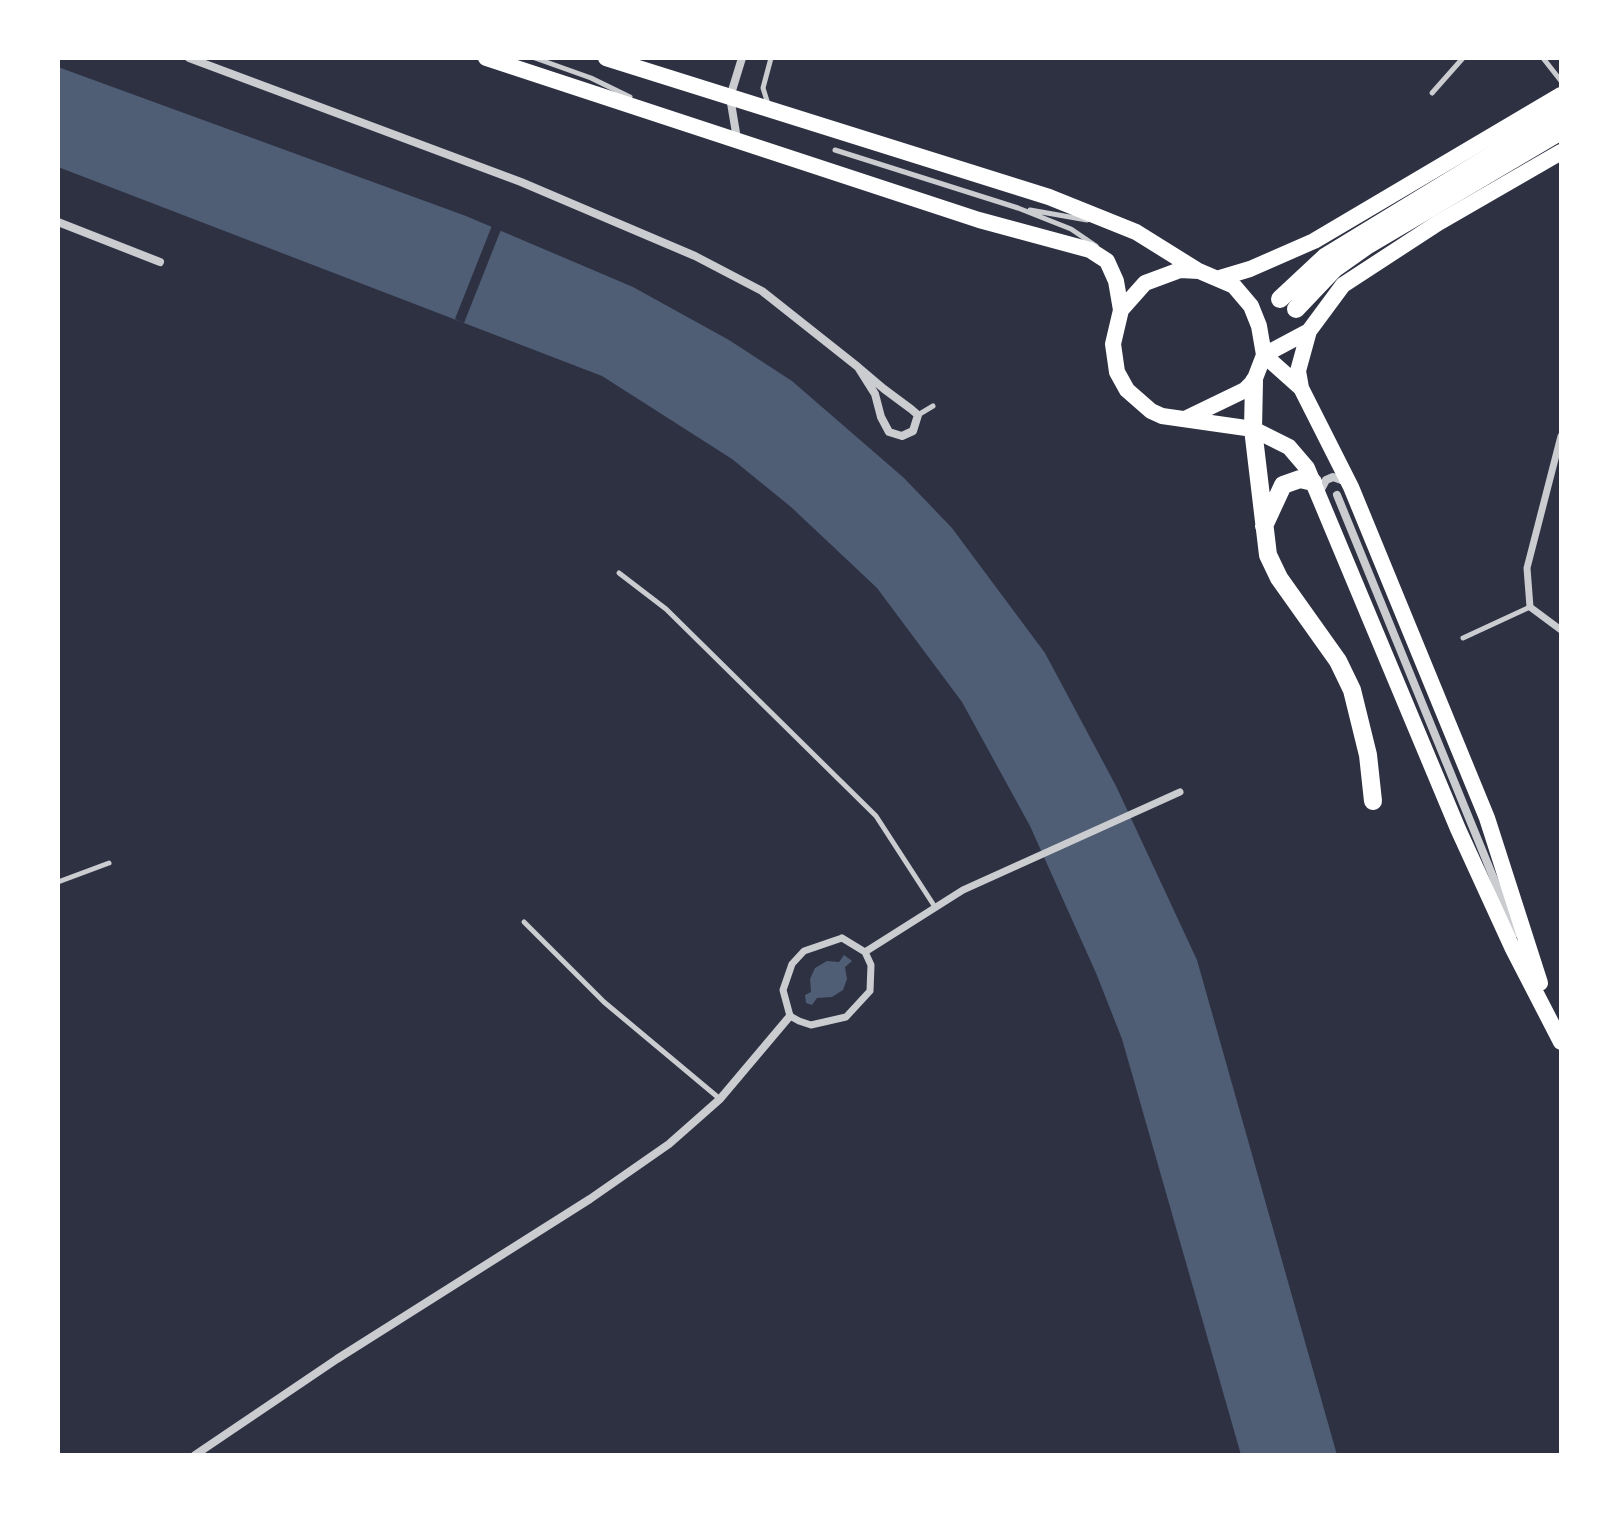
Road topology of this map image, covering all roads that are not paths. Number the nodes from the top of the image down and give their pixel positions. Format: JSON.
{"nodes":[{"id":1,"x":189,"y":58,"type":"edge"},
{"id":2,"x":486,"y":58,"type":"edge"},
{"id":3,"x":535,"y":58,"type":"edge"},
{"id":4,"x":606,"y":58,"type":"edge"},
{"id":5,"x":742,"y":58,"type":"edge"},
{"id":6,"x":771,"y":58,"type":"edge"},
{"id":7,"x":1463,"y":58,"type":"edge"},
{"id":8,"x":1543,"y":58,"type":"edge"},
{"id":9,"x":1561,"y":81,"type":"edge"},
{"id":10,"x":1432,"y":93,"type":"dead end"},
{"id":11,"x":1561,"y":95,"type":"edge"},
{"id":12,"x":730,"y":97,"type":"junction"},
{"id":13,"x":770,"y":109,"type":"junction"},
{"id":14,"x":1561,"y":113,"type":"edge"},
{"id":15,"x":668,"y":117,"type":"junction"},
{"id":16,"x":1561,"y":131,"type":"edge"},
{"id":17,"x":738,"y":140,"type":"junction"},
{"id":18,"x":835,"y":150,"type":"dead end"},
{"id":19,"x":1561,"y":152,"type":"edge"},
{"id":20,"x":1018,"y":208,"type":"junction"},
{"id":21,"x":58,"y":222,"type":"edge"},
{"id":22,"x":1115,"y":225,"type":"junction"},
{"id":23,"x":1107,"y":261,"type":"junction"},
{"id":24,"x":160,"y":262,"type":"dead end"},
{"id":25,"x":1199,"y":271,"type":"junction"},
{"id":26,"x":1220,"y":278,"type":"junction"},
{"id":27,"x":1121,"y":310,"type":"junction"},
{"id":28,"x":1309,"y":331,"type":"junction"},
{"id":29,"x":1264,"y":355,"type":"junction"},
{"id":30,"x":858,"y":367,"type":"junction"},
{"id":31,"x":1254,"y":381,"type":"junction"},
{"id":32,"x":1301,"y":388,"type":"junction"},
{"id":33,"x":933,"y":406,"type":"dead end"},
{"id":34,"x":918,"y":415,"type":"junction"},
{"id":35,"x":1185,"y":419,"type":"junction"},
{"id":36,"x":1253,"y":429,"type":"junction"},
{"id":37,"x":1561,"y":436,"type":"edge"},
{"id":38,"x":1316,"y":488,"type":"junction"},
{"id":39,"x":1344,"y":491,"type":"junction"},
{"id":40,"x":1263,"y":528,"type":"junction"},
{"id":41,"x":619,"y":573,"type":"dead end"},
{"id":42,"x":1530,"y":607,"type":"junction"},
{"id":43,"x":1561,"y":630,"type":"edge"},
{"id":44,"x":1463,"y":638,"type":"dead end"},
{"id":45,"x":1180,"y":792,"type":"dead end"},
{"id":46,"x":1373,"y":801,"type":"dead end"},
{"id":47,"x":109,"y":863,"type":"dead end"},
{"id":48,"x":58,"y":882,"type":"edge"},
{"id":49,"x":935,"y":907,"type":"junction"},
{"id":50,"x":524,"y":922,"type":"dead end"},
{"id":51,"x":865,"y":952,"type":"junction"},
{"id":52,"x":790,"y":1016,"type":"junction"},
{"id":53,"x":1553,"y":1023,"type":"junction"},
{"id":54,"x":1561,"y":1042,"type":"edge"},
{"id":55,"x":720,"y":1099,"type":"junction"},
{"id":56,"x":195,"y":1455,"type":"edge"}],
"edges":[{"from":1,"to":30,"type":"street"},
{"from":2,"to":15,"type":"main road"},
{"from":3,"to":15,"type":"lane"},
{"from":4,"to":12,"type":"main road"},
{"from":5,"to":12,"type":"street"},
{"from":6,"to":13,"type":"lane"},
{"from":7,"to":10,"type":"lane"},
{"from":8,"to":9,"type":"lane"},
{"from":11,"to":26,"type":"main road"},
{"from":12,"to":13,"type":"main road"},
{"from":12,"to":17,"type":"street"},
{"from":13,"to":22,"type":"main road"},
{"from":14,"to":16,"type":"highway"},
{"from":15,"to":17,"type":"main road"},
{"from":17,"to":23,"type":"main road"},
{"from":18,"to":20,"type":"lane"},
{"from":19,"to":28,"type":"main road"},
{"from":20,"to":22,"type":"lane"},
{"from":20,"to":23,"type":"lane"},
{"from":21,"to":24,"type":"street"},
{"from":22,"to":25,"type":"main road"},
{"from":23,"to":27,"type":"main road"},
{"from":25,"to":26,"type":"main road"},
{"from":25,"to":27,"type":"main road"},
{"from":26,"to":29,"type":"main road"},
{"from":27,"to":35,"type":"main road"},
{"from":28,"to":29,"type":"main road"},
{"from":28,"to":32,"type":"main road"},
{"from":29,"to":31,"type":"main road"},
{"from":29,"to":32,"type":"main road"},
{"from":30,"to":34,"type":"street"},
{"from":30,"to":34,"type":"street"},
{"from":31,"to":35,"type":"main road"},
{"from":31,"to":36,"type":"highway"},
{"from":32,"to":39,"type":"main road"},
{"from":33,"to":34,"type":"lane"},
{"from":35,"to":36,"type":"main road"},
{"from":36,"to":38,"type":"main road"},
{"from":36,"to":40,"type":"highway"},
{"from":37,"to":42,"type":"street"},
{"from":38,"to":39,"type":"street"},
{"from":38,"to":40,"type":"highway"},
{"from":38,"to":53,"type":"main road"},
{"from":39,"to":53,"type":"main road"},
{"from":40,"to":46,"type":"highway"},
{"from":41,"to":49,"type":"lane"},
{"from":42,"to":43,"type":"street"},
{"from":42,"to":44,"type":"lane"},
{"from":45,"to":49,"type":"street"},
{"from":47,"to":48,"type":"lane"},
{"from":49,"to":51,"type":"street"},
{"from":50,"to":55,"type":"lane"},
{"from":51,"to":52,"type":"street"},
{"from":51,"to":52,"type":"street"},
{"from":52,"to":55,"type":"street"},
{"from":53,"to":54,"type":"main road"},
{"from":55,"to":56,"type":"street"}]}
